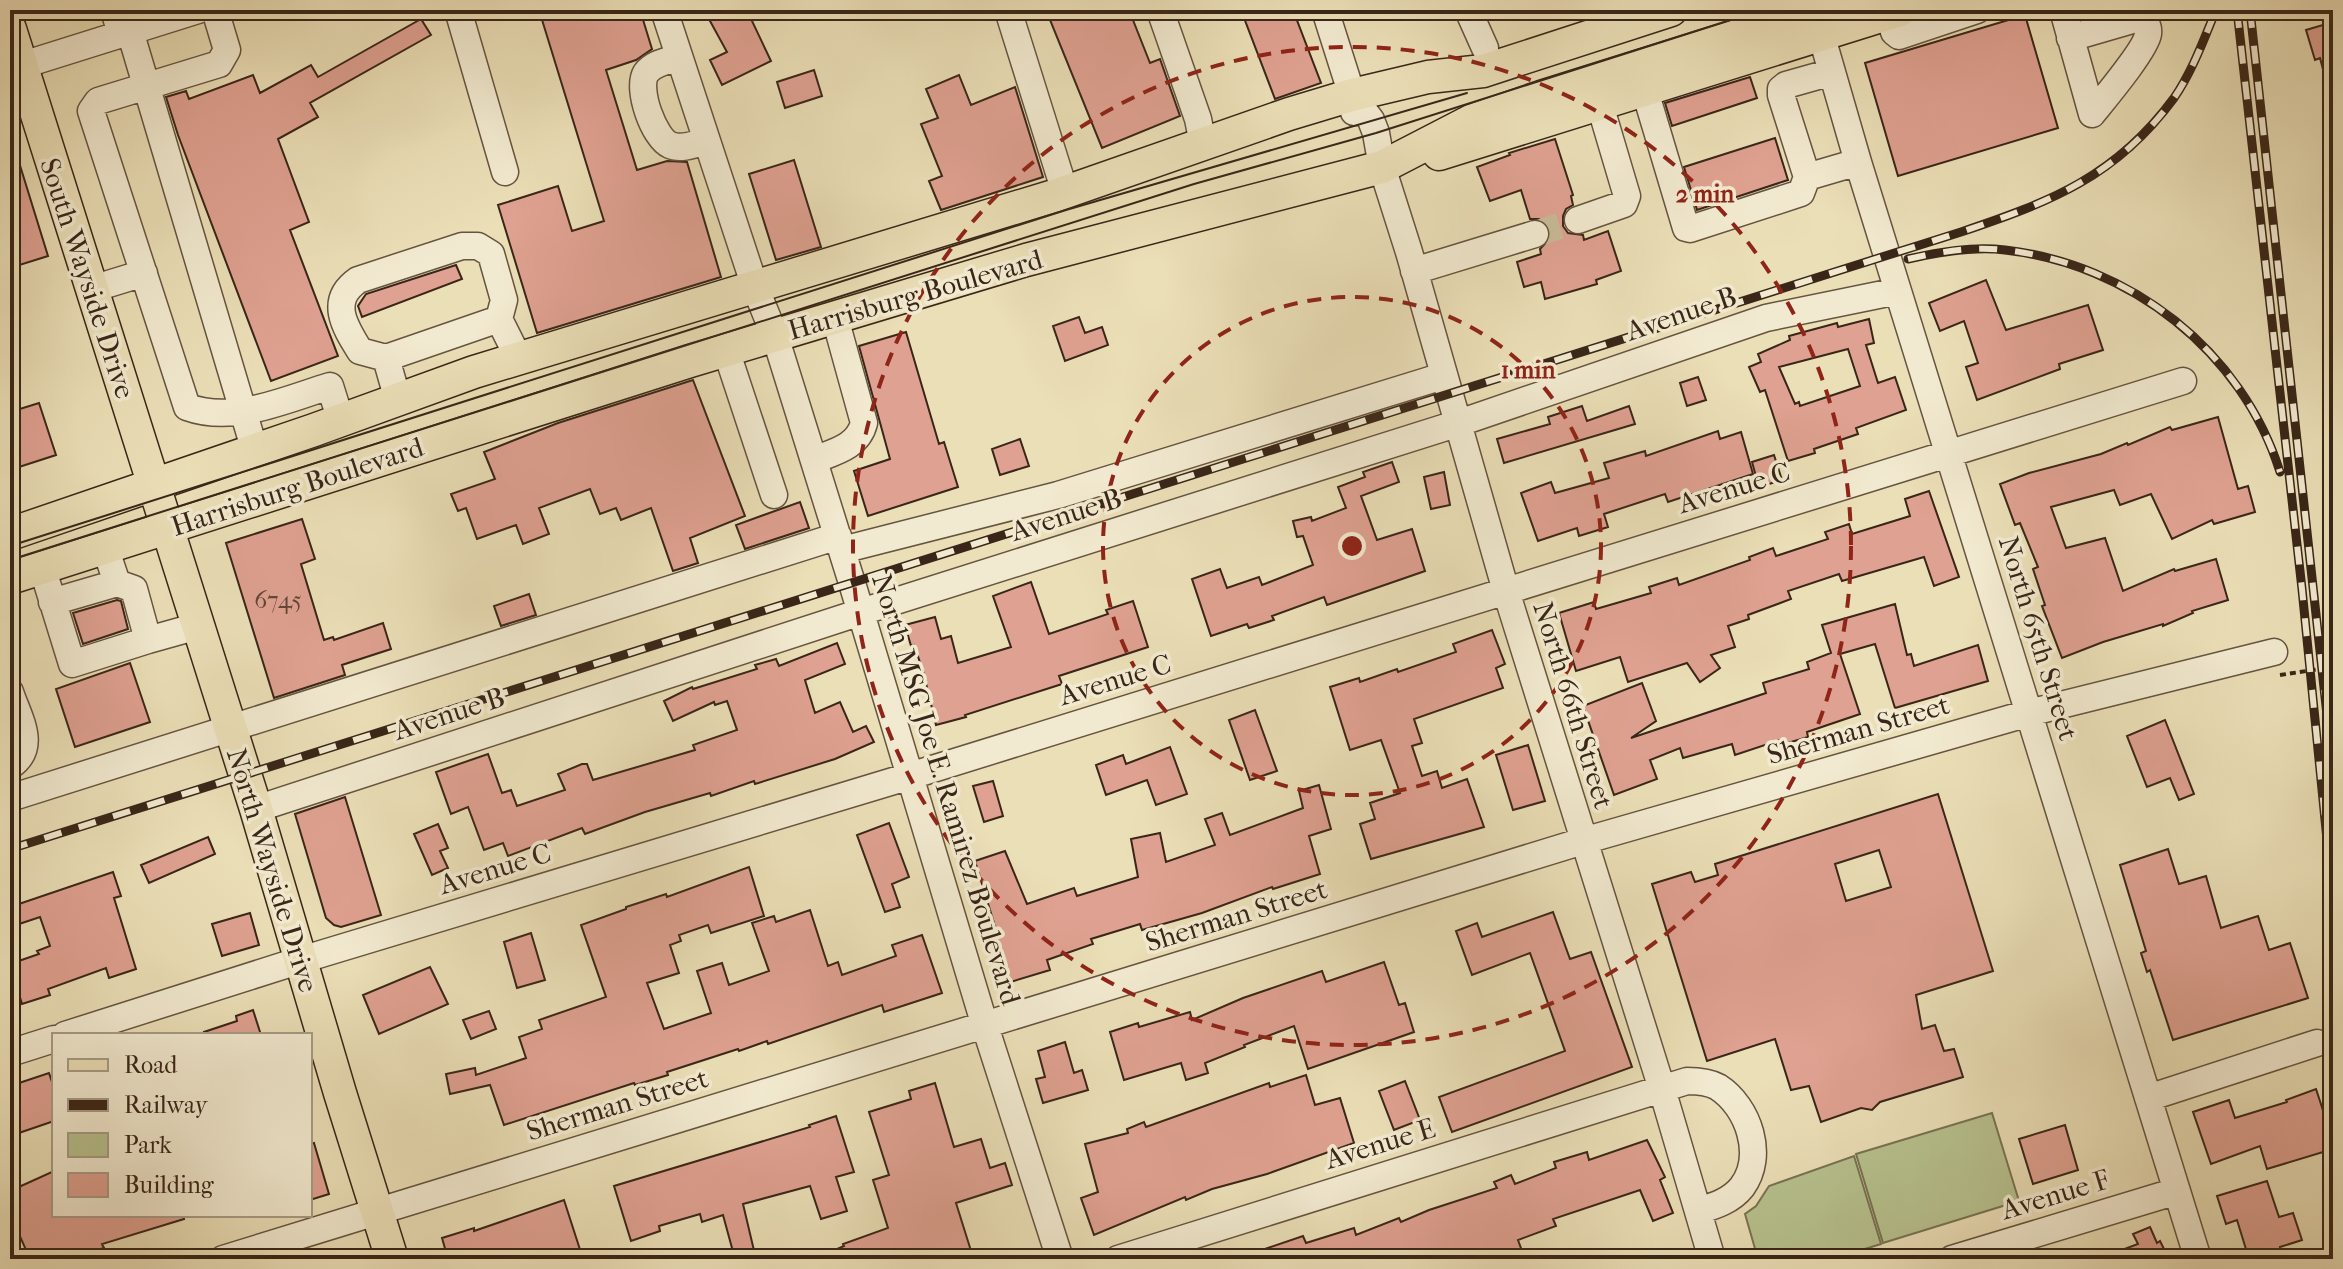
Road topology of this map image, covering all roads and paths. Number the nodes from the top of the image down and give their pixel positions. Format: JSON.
{"nodes":[{"id":1,"x":198,"y":10,"type":"edge"},
{"id":2,"x":215,"y":10,"type":"edge"},
{"id":3,"x":458,"y":10,"type":"edge"},
{"id":4,"x":664,"y":10,"type":"edge"},
{"id":5,"x":1008,"y":10,"type":"edge"},
{"id":6,"x":1160,"y":10,"type":"edge"},
{"id":7,"x":1325,"y":10,"type":"edge"},
{"id":8,"x":1468,"y":10,"type":"edge"},
{"id":9,"x":1602,"y":10,"type":"edge"},
{"id":10,"x":1671,"y":10,"type":"edge"},
{"id":11,"x":1977,"y":10,"type":"edge"},
{"id":12,"x":2063,"y":10,"type":"edge"},
{"id":13,"x":1894,"y":12,"type":"edge"},
{"id":14,"x":155,"y":16,"type":"edge"},
{"id":15,"x":1820,"y":22,"type":"edge"},
{"id":16,"x":122,"y":25,"type":"edge"},
{"id":17,"x":10,"y":29,"type":"edge"},
{"id":18,"x":2070,"y":38,"type":"dead end"},
{"id":19,"x":1485,"y":48,"type":"junction"},
{"id":20,"x":679,"y":57,"type":"junction"},
{"id":21,"x":15,"y":68,"type":"edge"},
{"id":22,"x":1832,"y":72,"type":"junction"},
{"id":23,"x":1428,"y":77,"type":"junction"},
{"id":24,"x":147,"y":86,"type":"junction"},
{"id":25,"x":1645,"y":91,"type":"junction"},
{"id":26,"x":1352,"y":95,"type":"junction"},
{"id":27,"x":1600,"y":105,"type":"junction"},
{"id":28,"x":707,"y":141,"type":"junction"},
{"id":29,"x":1203,"y":144,"type":"junction"},
{"id":30,"x":1858,"y":162,"type":"junction"},
{"id":31,"x":1382,"y":167,"type":"junction"},
{"id":32,"x":505,"y":172,"type":"dead end"},
{"id":33,"x":1807,"y":177,"type":"junction"},
{"id":34,"x":1065,"y":192,"type":"junction"},
{"id":35,"x":1578,"y":220,"type":"tunnel mouth"},
{"id":36,"x":1535,"y":234,"type":"tunnel mouth"},
{"id":37,"x":1414,"y":271,"type":"junction"},
{"id":38,"x":144,"y":273,"type":"junction"},
{"id":39,"x":755,"y":287,"type":"junction"},
{"id":40,"x":92,"y":289,"type":"junction"},
{"id":41,"x":1898,"y":291,"type":"junction"},
{"id":42,"x":835,"y":318,"type":"junction"},
{"id":43,"x":499,"y":319,"type":"junction"},
{"id":44,"x":775,"y":336,"type":"junction"},
{"id":45,"x":726,"y":350,"type":"junction"},
{"id":46,"x":386,"y":358,"type":"junction"},
{"id":47,"x":519,"y":359,"type":"junction"},
{"id":48,"x":1443,"y":376,"type":"junction"},
{"id":49,"x":2183,"y":381,"type":"dead end"},
{"id":50,"x":398,"y":400,"type":"junction"},
{"id":51,"x":244,"y":412,"type":"junction"},
{"id":52,"x":341,"y":421,"type":"junction"},
{"id":53,"x":1459,"y":423,"type":"junction"},
{"id":54,"x":255,"y":451,"type":"junction"},
{"id":55,"x":1948,"y":453,"type":"junction"},
{"id":56,"x":814,"y":460,"type":"junction"},
{"id":57,"x":154,"y":485,"type":"junction"},
{"id":58,"x":774,"y":495,"type":"dead end"},
{"id":59,"x":168,"y":527,"type":"junction"},
{"id":60,"x":10,"y":534,"type":"edge"},
{"id":61,"x":840,"y":543,"type":"junction"},
{"id":62,"x":105,"y":547,"type":"junction"},
{"id":63,"x":42,"y":567,"type":"junction"},
{"id":64,"x":10,"y":578,"type":"edge"},
{"id":65,"x":117,"y":583,"type":"junction"},
{"id":66,"x":1506,"y":591,"type":"junction"},
{"id":67,"x":52,"y":602,"type":"junction"},
{"id":68,"x":861,"y":612,"type":"junction"},
{"id":69,"x":198,"y":626,"type":"junction"},
{"id":70,"x":148,"y":640,"type":"junction"},
{"id":71,"x":2274,"y":652,"type":"dead end"},
{"id":72,"x":10,"y":692,"type":"edge"},
{"id":73,"x":2029,"y":713,"type":"junction"},
{"id":74,"x":230,"y":727,"type":"junction"},
{"id":75,"x":10,"y":766,"type":"edge"},
{"id":76,"x":910,"y":776,"type":"junction"},
{"id":77,"x":10,"y":798,"type":"edge"},
{"id":78,"x":256,"y":809,"type":"junction"},
{"id":79,"x":1583,"y":841,"type":"junction"},
{"id":80,"x":301,"y":960,"type":"junction"},
{"id":81,"x":985,"y":1026,"type":"junction"},
{"id":82,"x":71,"y":1033,"type":"edge"},
{"id":83,"x":52,"y":1040,"type":"edge"},
{"id":84,"x":2317,"y":1043,"type":"dead end"},
{"id":85,"x":10,"y":1053,"type":"edge"},
{"id":86,"x":1662,"y":1089,"type":"junction"},
{"id":87,"x":2148,"y":1098,"type":"junction"},
{"id":88,"x":2177,"y":1191,"type":"junction"},
{"id":89,"x":377,"y":1211,"type":"junction"},
{"id":90,"x":1698,"y":1211,"type":"junction"},
{"id":91,"x":223,"y":1259,"type":"edge"},
{"id":92,"x":392,"y":1259,"type":"edge"},
{"id":93,"x":1060,"y":1259,"type":"edge"},
{"id":94,"x":1118,"y":1259,"type":"edge"},
{"id":95,"x":1712,"y":1259,"type":"edge"},
{"id":96,"x":1952,"y":1259,"type":"edge"},
{"id":97,"x":2198,"y":1259,"type":"edge"}],
"edges":[{"from":1,"to":14,"type":"street"},
{"from":2,"to":24,"type":"street"},
{"from":3,"to":32,"type":"street"},
{"from":4,"to":20,"type":"street","name":"North MSG Joe E. Ramirez Boulevard"},
{"from":5,"to":34,"type":"street"},
{"from":6,"to":29,"type":"street"},
{"from":7,"to":26,"type":"street","name":"North 66th Street"},
{"from":8,"to":19,"type":"street"},
{"from":9,"to":19,"type":"main road"},
{"from":10,"to":23,"type":"main road","name":"Harrisburg Boulevard"},
{"from":11,"to":13,"type":"street"},
{"from":12,"to":18,"type":"street"},
{"from":13,"to":15,"type":"main road"},
{"from":14,"to":16,"type":"street"},
{"from":15,"to":22,"type":"street","name":"North 65th Street"},
{"from":15,"to":25,"type":"main road"},
{"from":15,"to":31,"type":"main road","name":"Harrisburg Boulevard"},
{"from":16,"to":21,"type":"street"},
{"from":16,"to":24,"type":"street"},
{"from":17,"to":21,"type":"main road","name":"South Wayside Drive"},
{"from":19,"to":23,"type":"main road"},
{"from":20,"to":28,"type":"street","name":"North MSG Joe E. Ramirez Boulevard"},
{"from":20,"to":28,"type":"street"},
{"from":21,"to":40,"type":"main road","name":"South Wayside Drive"},
{"from":22,"to":30,"type":"street","name":"North 65th Street"},
{"from":22,"to":33,"type":"street"},
{"from":23,"to":26,"type":"main road","name":"Harrisburg Boulevard"},
{"from":24,"to":38,"type":"street"},
{"from":24,"to":51,"type":"street"},
{"from":25,"to":27,"type":"main road"},
{"from":25,"to":33,"type":"street"},
{"from":26,"to":29,"type":"main road","name":"Harrisburg Boulevard"},
{"from":26,"to":31,"type":"street","name":"North 66th Street"},
{"from":27,"to":31,"type":"main road"},
{"from":27,"to":35,"type":"street"},
{"from":28,"to":39,"type":"street","name":"North MSG Joe E. Ramirez Boulevard"},
{"from":29,"to":34,"type":"main road","name":"Harrisburg Boulevard"},
{"from":30,"to":33,"type":"street"},
{"from":30,"to":41,"type":"street","name":"North 65th Street"},
{"from":31,"to":37,"type":"street","name":"North 66th Street"},
{"from":31,"to":42,"type":"main road","name":"Harrisburg Boulevard"},
{"from":34,"to":39,"type":"main road","name":"Harrisburg Boulevard"},
{"from":36,"to":37,"type":"street"},
{"from":37,"to":48,"type":"street","name":"North 66th Street"},
{"from":38,"to":40,"type":"street"},
{"from":38,"to":51,"type":"street"},
{"from":39,"to":44,"type":"street","name":"North MSG Joe E. Ramirez Boulevard"},
{"from":39,"to":47,"type":"main road","name":"Harrisburg Boulevard"},
{"from":40,"to":57,"type":"main road","name":"South Wayside Drive"},
{"from":41,"to":53,"type":"street","name":"Avenue B"},
{"from":41,"to":55,"type":"street","name":"North 65th Street"},
{"from":42,"to":44,"type":"main road","name":"Harrisburg Boulevard"},
{"from":42,"to":56,"type":"street"},
{"from":43,"to":46,"type":"street"},
{"from":43,"to":46,"type":"street"},
{"from":43,"to":47,"type":"street"},
{"from":44,"to":45,"type":"main road","name":"Harrisburg Boulevard"},
{"from":44,"to":56,"type":"street","name":"North MSG Joe E. Ramirez Boulevard"},
{"from":45,"to":58,"type":"street"},
{"from":45,"to":59,"type":"main road","name":"Harrisburg Boulevard"},
{"from":46,"to":50,"type":"street"},
{"from":47,"to":50,"type":"main road","name":"Harrisburg Boulevard"},
{"from":48,"to":53,"type":"street","name":"North 66th Street"},
{"from":48,"to":61,"type":"street"},
{"from":49,"to":55,"type":"street","name":"Avenue C"},
{"from":50,"to":52,"type":"main road","name":"Harrisburg Boulevard"},
{"from":51,"to":52,"type":"street"},
{"from":51,"to":54,"type":"street"},
{"from":52,"to":54,"type":"main road","name":"Harrisburg Boulevard"},
{"from":53,"to":66,"type":"street","name":"North 66th Street"},
{"from":53,"to":68,"type":"street","name":"Avenue B"},
{"from":54,"to":57,"type":"main road","name":"Harrisburg Boulevard"},
{"from":55,"to":66,"type":"street","name":"Avenue C"},
{"from":55,"to":73,"type":"street","name":"North 65th Street"},
{"from":56,"to":61,"type":"street","name":"North MSG Joe E. Ramirez Boulevard"},
{"from":57,"to":59,"type":"main road","name":"South Wayside Drive"},
{"from":57,"to":60,"type":"main road","name":"Harrisburg Boulevard"},
{"from":59,"to":62,"type":"main road","name":"Harrisburg Boulevard"},
{"from":59,"to":69,"type":"main road","name":"North Wayside Drive"},
{"from":61,"to":68,"type":"street","name":"North MSG Joe E. Ramirez Boulevard"},
{"from":61,"to":74,"type":"street"},
{"from":62,"to":63,"type":"main road","name":"Harrisburg Boulevard"},
{"from":62,"to":65,"type":"street"},
{"from":63,"to":64,"type":"main road","name":"Harrisburg Boulevard"},
{"from":63,"to":67,"type":"street"},
{"from":65,"to":67,"type":"street"},
{"from":65,"to":70,"type":"street"},
{"from":66,"to":76,"type":"street","name":"Avenue C"},
{"from":66,"to":79,"type":"street","name":"North 66th Street"},
{"from":67,"to":70,"type":"street"},
{"from":68,"to":76,"type":"street","name":"North MSG Joe E. Ramirez Boulevard"},
{"from":68,"to":78,"type":"street","name":"Avenue B"},
{"from":69,"to":70,"type":"street"},
{"from":69,"to":74,"type":"main road","name":"North Wayside Drive"},
{"from":71,"to":73,"type":"street","name":"Sherman Street"},
{"from":72,"to":75,"type":"street"},
{"from":73,"to":79,"type":"street","name":"Sherman Street"},
{"from":73,"to":87,"type":"street","name":"North 65th Street"},
{"from":74,"to":77,"type":"street"},
{"from":74,"to":78,"type":"main road","name":"North Wayside Drive"},
{"from":76,"to":80,"type":"street","name":"Avenue C"},
{"from":76,"to":81,"type":"street","name":"North MSG Joe E. Ramirez Boulevard"},
{"from":78,"to":80,"type":"main road","name":"North Wayside Drive"},
{"from":79,"to":81,"type":"street","name":"Sherman Street"},
{"from":79,"to":86,"type":"street","name":"North 66th Street"},
{"from":80,"to":82,"type":"street","name":"Avenue C"},
{"from":80,"to":89,"type":"main road","name":"North Wayside Drive"},
{"from":81,"to":89,"type":"street","name":"Sherman Street"},
{"from":81,"to":93,"type":"street","name":"North MSG Joe E. Ramirez Boulevard"},
{"from":83,"to":85,"type":"street"},
{"from":84,"to":87,"type":"street"},
{"from":86,"to":90,"type":"street","name":"North 66th Street"},
{"from":86,"to":90,"type":"street","name":"Avenue E"},
{"from":86,"to":94,"type":"street","name":"Avenue E"},
{"from":87,"to":88,"type":"street","name":"North 65th Street"},
{"from":88,"to":96,"type":"street","name":"Avenue F"},
{"from":88,"to":97,"type":"street","name":"North 65th Street"},
{"from":89,"to":91,"type":"street","name":"Sherman Street"},
{"from":89,"to":92,"type":"main road","name":"North Wayside Drive"},
{"from":90,"to":95,"type":"street","name":"North 66th Street"}]}
